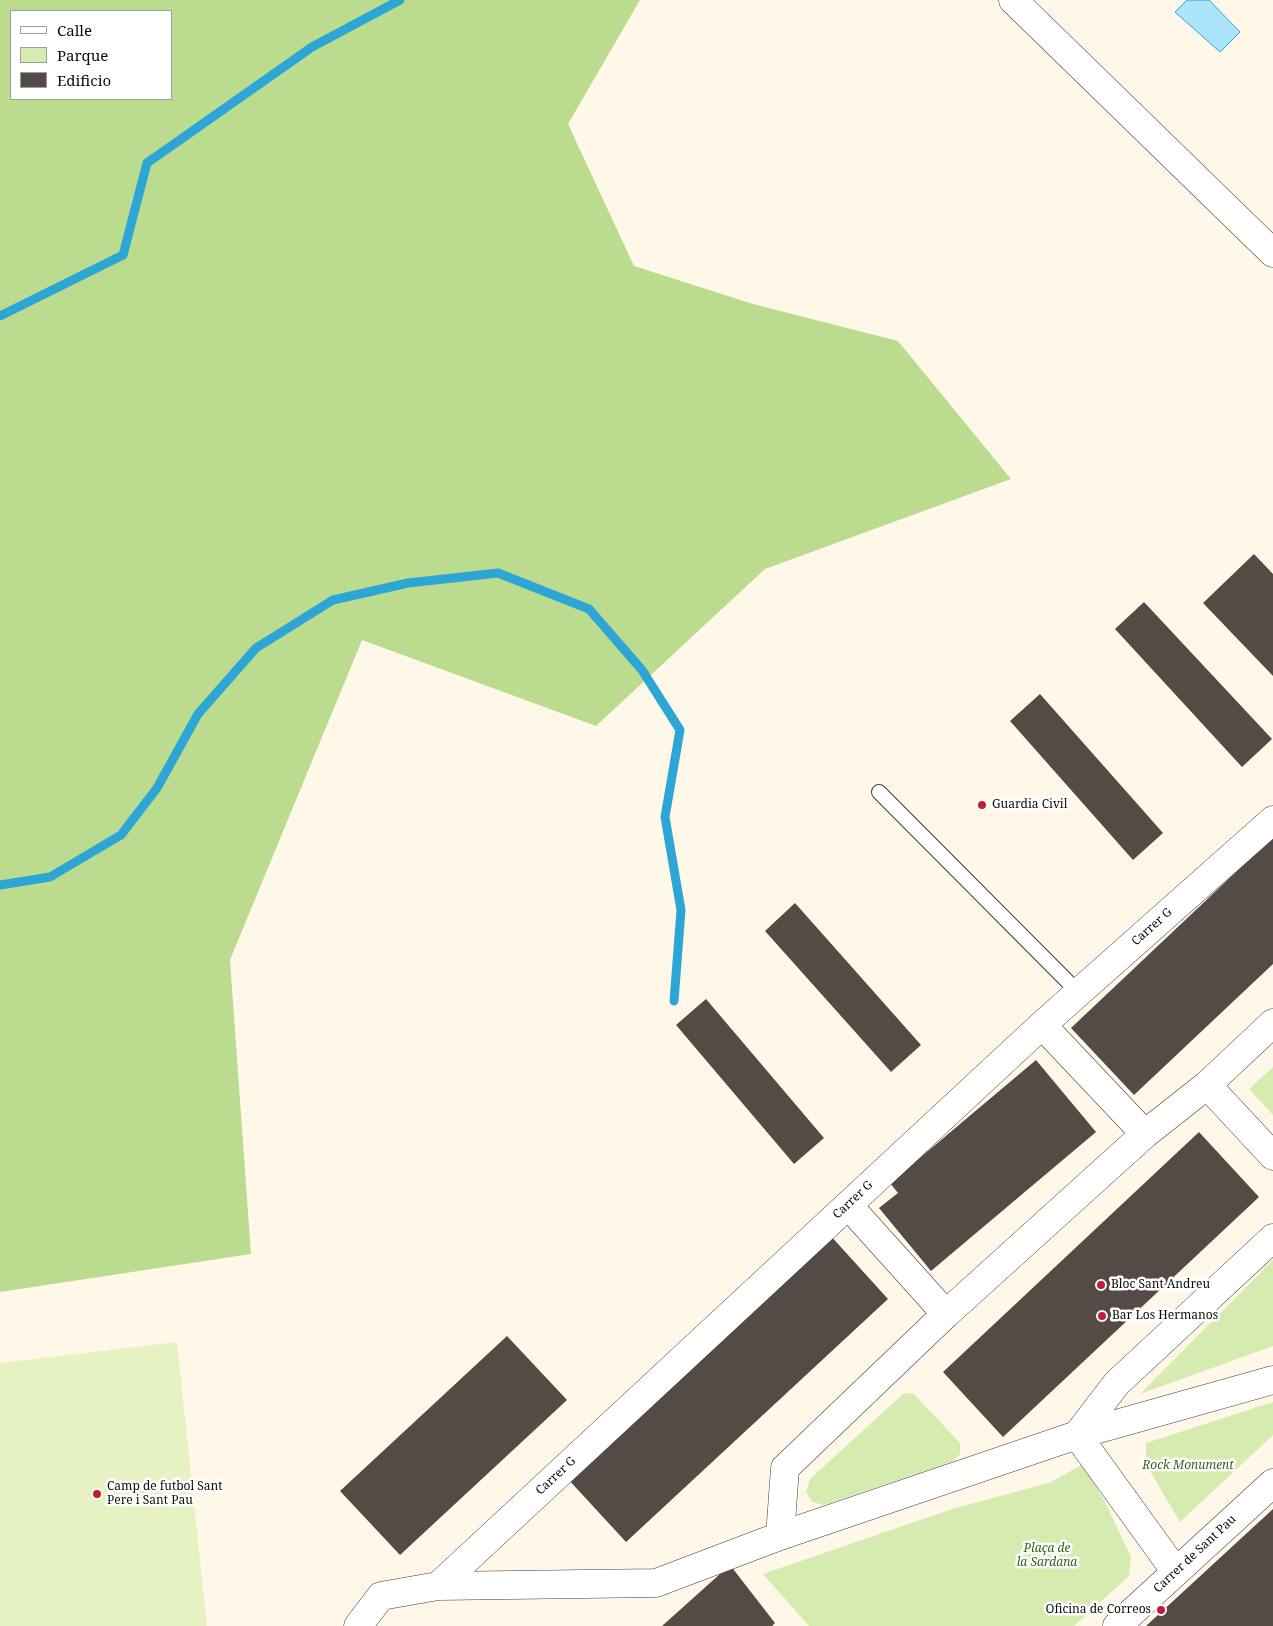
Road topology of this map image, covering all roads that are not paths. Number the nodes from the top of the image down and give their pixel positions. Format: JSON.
{"nodes":[{"id":1,"x":1013,"y":0,"type":"edge"},
{"id":2,"x":1273,"y":253,"type":"edge"},
{"id":3,"x":879,"y":792,"type":"dead end"},
{"id":4,"x":1273,"y":820,"type":"edge"},
{"id":5,"x":1078,"y":992,"type":"junction"},
{"id":6,"x":1273,"y":1023,"type":"edge"},
{"id":7,"x":1042,"y":1025,"type":"junction"},
{"id":8,"x":1207,"y":1085,"type":"junction"},
{"id":9,"x":1145,"y":1134,"type":"junction"},
{"id":10,"x":1273,"y":1156,"type":"edge"},
{"id":11,"x":848,"y":1205,"type":"junction"},
{"id":12,"x":1273,"y":1238,"type":"edge"},
{"id":13,"x":946,"y":1314,"type":"junction"},
{"id":14,"x":1273,"y":1380,"type":"edge"},
{"id":15,"x":1077,"y":1435,"type":"junction"},
{"id":16,"x":1273,"y":1483,"type":"edge"},
{"id":17,"x":780,"y":1536,"type":"junction"},
{"id":18,"x":1176,"y":1572,"type":"junction"},
{"id":19,"x":438,"y":1586,"type":"junction"},
{"id":20,"x":358,"y":1626,"type":"edge"},
{"id":21,"x":1117,"y":1626,"type":"edge"}],
"edges":[{"from":1,"to":2,"type":"street"},
{"from":3,"to":5,"type":"lane"},
{"from":4,"to":5,"type":"street","name":"Carrer G"},
{"from":5,"to":7,"type":"street","name":"Carrer G"},
{"from":6,"to":8,"type":"street"},
{"from":7,"to":9,"type":"street"},
{"from":7,"to":11,"type":"street","name":"Carrer G"},
{"from":8,"to":9,"type":"street"},
{"from":8,"to":10,"type":"street"},
{"from":9,"to":13,"type":"street"},
{"from":11,"to":13,"type":"street"},
{"from":11,"to":19,"type":"street","name":"Carrer G"},
{"from":12,"to":15,"type":"street"},
{"from":13,"to":17,"type":"street"},
{"from":14,"to":15,"type":"street"},
{"from":15,"to":17,"type":"street"},
{"from":15,"to":18,"type":"street"},
{"from":16,"to":18,"type":"street","name":"Carrer de Sant Pau"},
{"from":17,"to":19,"type":"street"},
{"from":18,"to":21,"type":"street","name":"Carrer de Sant Pau"},
{"from":19,"to":20,"type":"street"}]}
